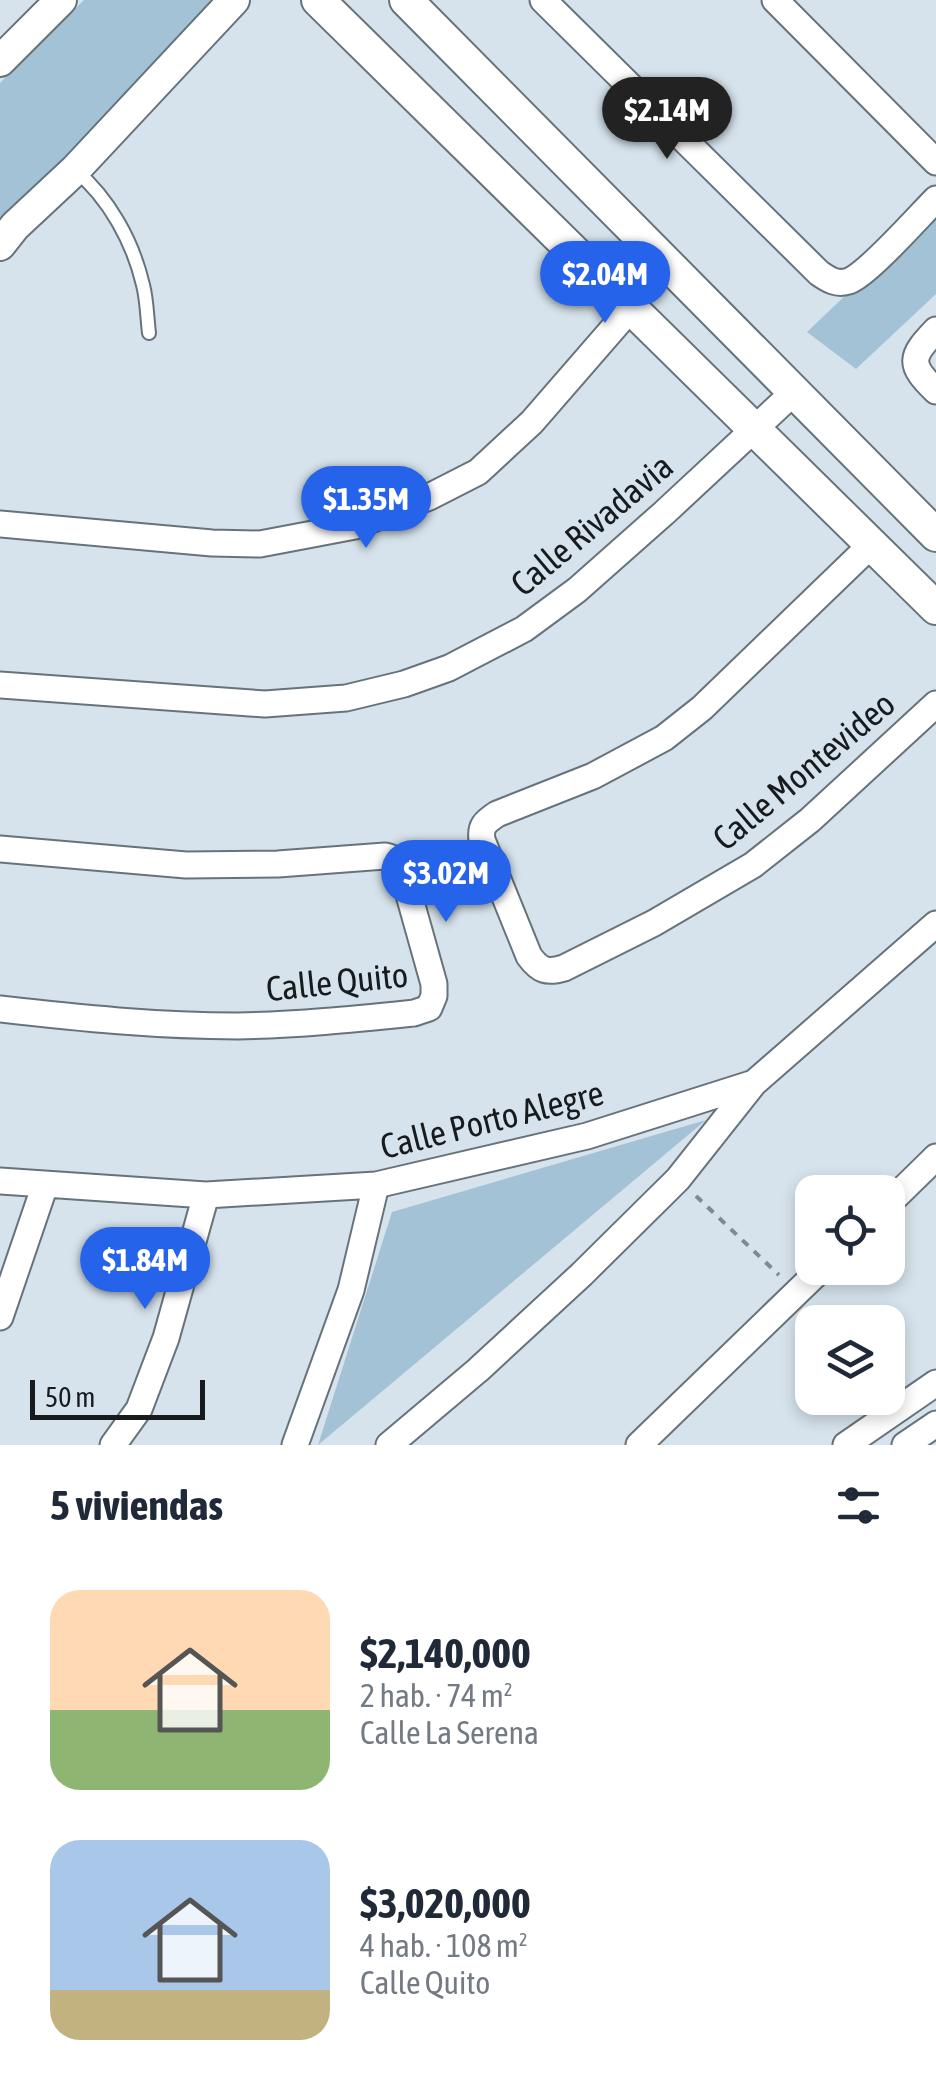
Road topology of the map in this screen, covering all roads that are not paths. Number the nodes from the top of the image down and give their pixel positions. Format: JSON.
{"nodes":[{"id":1,"x":61,"y":0,"type":"edge"},
{"id":2,"x":234,"y":0,"type":"edge"},
{"id":3,"x":318,"y":0,"type":"edge"},
{"id":4,"x":406,"y":0,"type":"edge"},
{"id":5,"x":543,"y":0,"type":"edge"},
{"id":6,"x":775,"y":0,"type":"edge"},
{"id":7,"x":0,"y":61,"type":"edge"},
{"id":8,"x":936,"y":162,"type":"edge"},
{"id":9,"x":76,"y":170,"type":"junction"},
{"id":10,"x":936,"y":199,"type":"edge"},
{"id":11,"x":0,"y":245,"type":"edge"},
{"id":12,"x":631,"y":308,"type":"junction"},
{"id":13,"x":936,"y":330,"type":"edge"},
{"id":14,"x":149,"y":332,"type":"dead end"},
{"id":15,"x":936,"y":391,"type":"edge"},
{"id":16,"x":793,"y":393,"type":"junction"},
{"id":17,"x":752,"y":430,"type":"junction"},
{"id":18,"x":0,"y":524,"type":"edge"},
{"id":19,"x":936,"y":535,"type":"edge"},
{"id":20,"x":872,"y":544,"type":"junction"},
{"id":21,"x":936,"y":608,"type":"edge"},
{"id":22,"x":0,"y":685,"type":"edge"},
{"id":23,"x":936,"y":704,"type":"edge"},
{"id":24,"x":0,"y":850,"type":"edge"},
{"id":25,"x":936,"y":924,"type":"edge"},
{"id":26,"x":0,"y":1009,"type":"edge"},
{"id":27,"x":754,"y":1082,"type":"junction"},
{"id":28,"x":936,"y":1157,"type":"edge"},
{"id":29,"x":0,"y":1181,"type":"edge"},
{"id":30,"x":376,"y":1185,"type":"junction"},
{"id":31,"x":45,"y":1186,"type":"junction"},
{"id":32,"x":905,"y":1187,"type":"edge"},
{"id":33,"x":206,"y":1195,"type":"junction"},
{"id":34,"x":804,"y":1285,"type":"edge"},
{"id":35,"x":0,"y":1317,"type":"edge"},
{"id":36,"x":936,"y":1383,"type":"edge"},
{"id":37,"x":934,"y":1430,"type":"edge"},
{"id":38,"x":113,"y":1445,"type":"edge"},
{"id":39,"x":295,"y":1445,"type":"edge"},
{"id":40,"x":390,"y":1445,"type":"edge"},
{"id":41,"x":639,"y":1445,"type":"edge"},
{"id":42,"x":846,"y":1445,"type":"edge"},
{"id":43,"x":905,"y":1445,"type":"edge"}],
"edges":[{"from":1,"to":7,"type":"street"},
{"from":2,"to":9,"type":"street"},
{"from":3,"to":12,"type":"main road"},
{"from":4,"to":16,"type":"main road"},
{"from":5,"to":10,"type":"street"},
{"from":6,"to":8,"type":"street"},
{"from":9,"to":11,"type":"street"},
{"from":9,"to":14,"type":"lane"},
{"from":12,"to":17,"type":"main road"},
{"from":12,"to":18,"type":"street"},
{"from":13,"to":15,"type":"street"},
{"from":16,"to":17,"type":"street","name":"Calle Rivadavia"},
{"from":16,"to":19,"type":"main road"},
{"from":17,"to":20,"type":"main road"},
{"from":17,"to":22,"type":"street","name":"Calle Rivadavia"},
{"from":20,"to":21,"type":"main road"},
{"from":20,"to":23,"type":"street","name":"Calle Montevideo"},
{"from":24,"to":26,"type":"street","name":"Calle Quito"},
{"from":25,"to":27,"type":"street","name":"Calle Porto Alegre"},
{"from":27,"to":30,"type":"street","name":"Calle Porto Alegre"},
{"from":27,"to":40,"type":"street"},
{"from":28,"to":32,"type":"street"},
{"from":29,"to":31,"type":"street","name":"Calle Porto Alegre"},
{"from":30,"to":33,"type":"street","name":"Calle Porto Alegre"},
{"from":30,"to":39,"type":"street"},
{"from":31,"to":33,"type":"street","name":"Calle Porto Alegre"},
{"from":31,"to":35,"type":"street"},
{"from":33,"to":38,"type":"street"},
{"from":34,"to":41,"type":"street"},
{"from":36,"to":42,"type":"street"},
{"from":37,"to":43,"type":"street"}]}
